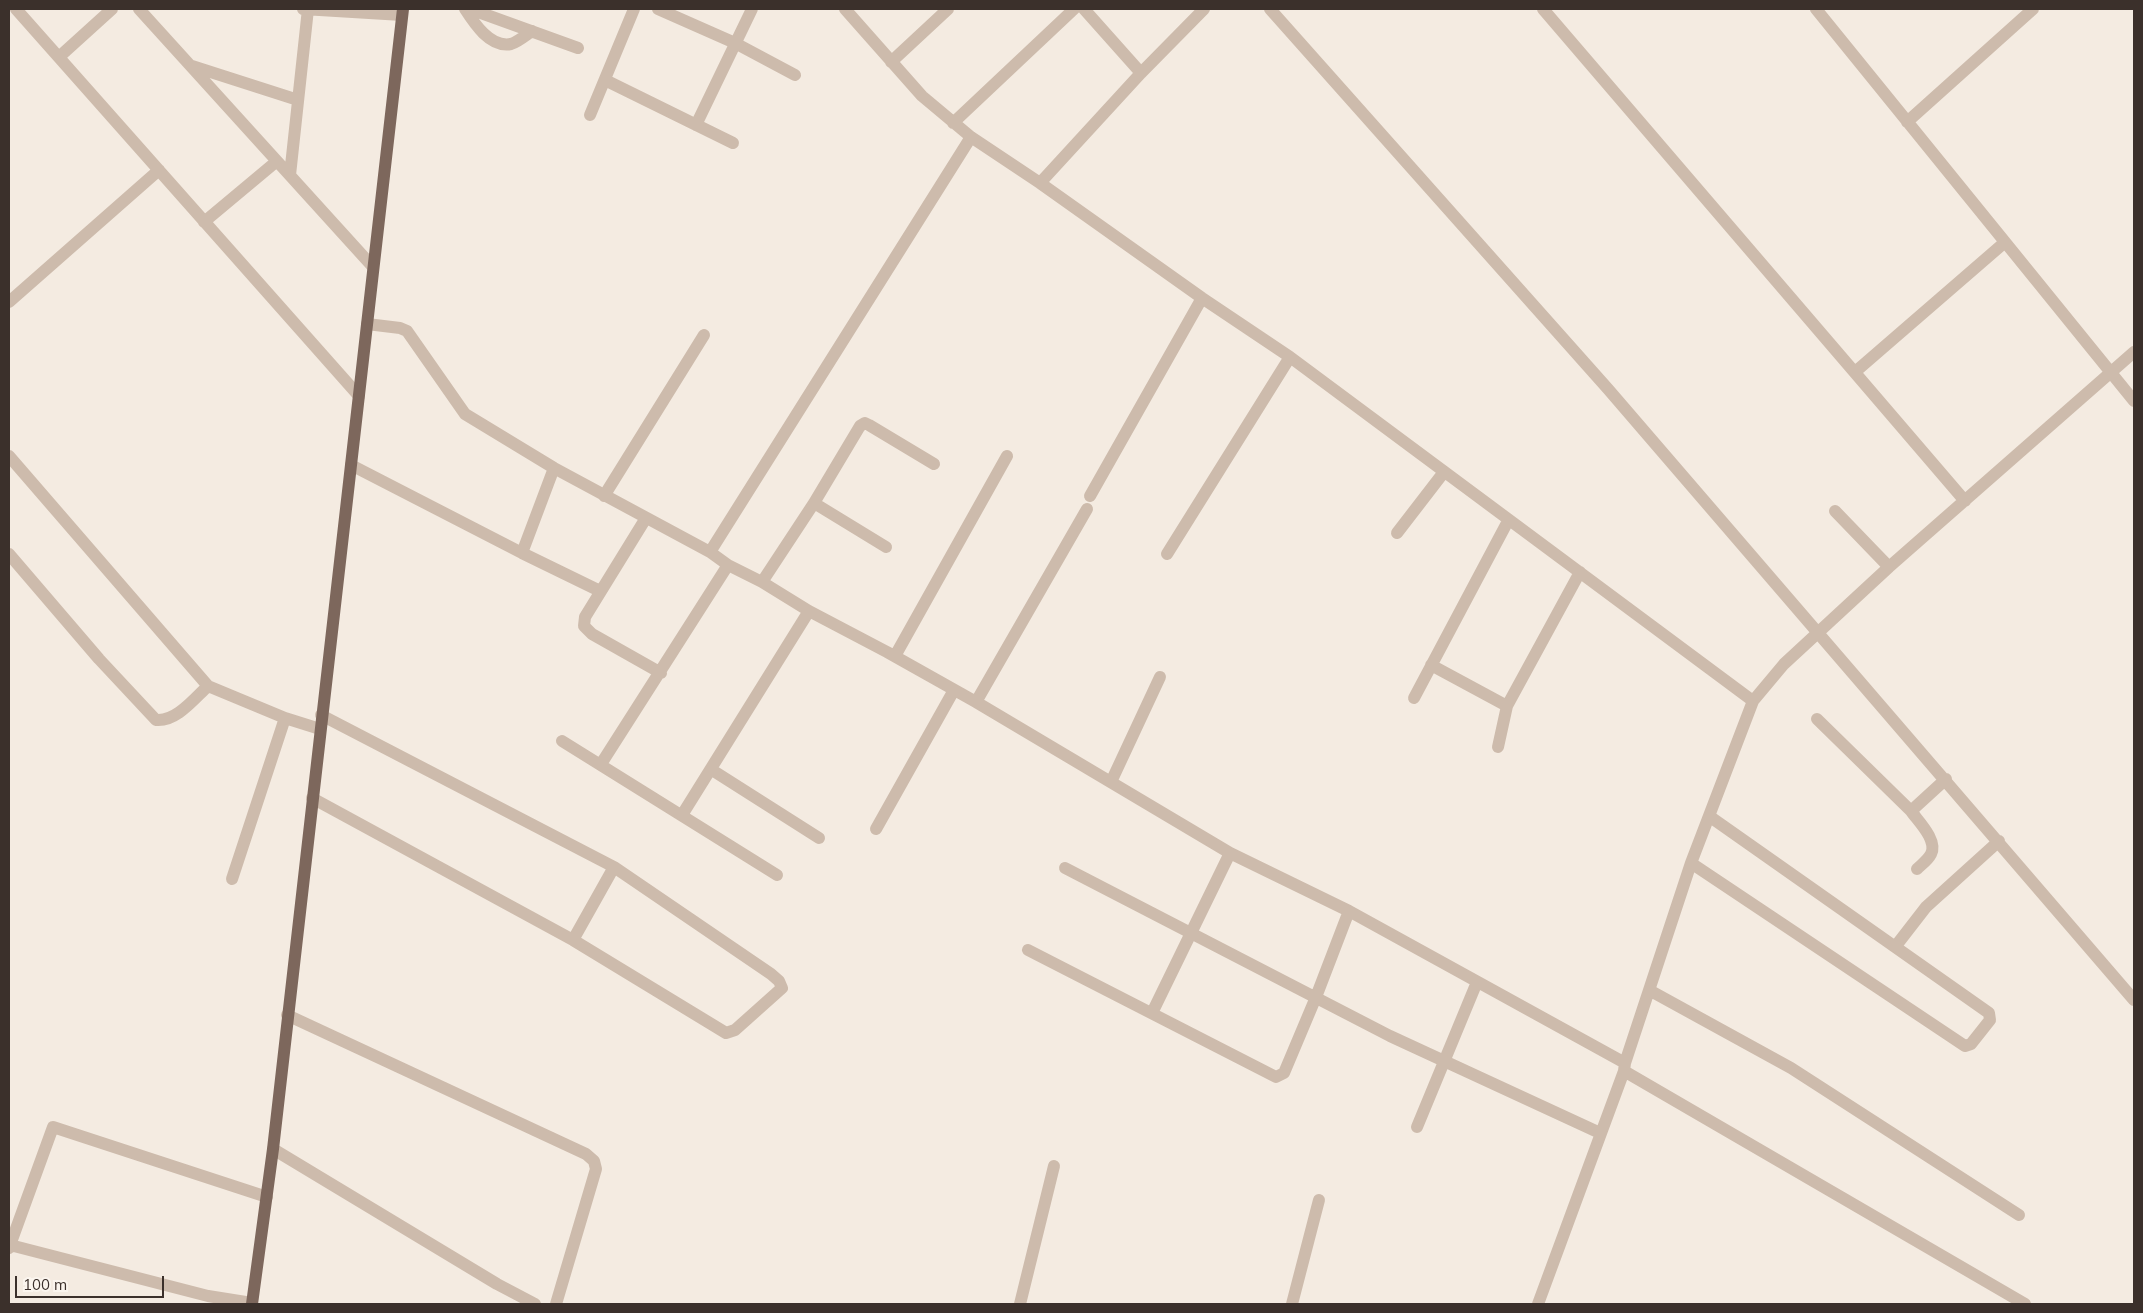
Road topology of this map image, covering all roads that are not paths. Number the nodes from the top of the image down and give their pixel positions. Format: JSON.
{"nodes":[{"id":1,"x":16,"y":9,"type":"edge"},
{"id":2,"x":112,"y":9,"type":"edge"},
{"id":3,"x":139,"y":9,"type":"edge"},
{"id":4,"x":307,"y":9,"type":"edge"},
{"id":5,"x":465,"y":9,"type":"edge"},
{"id":6,"x":470,"y":9,"type":"edge"},
{"id":7,"x":634,"y":9,"type":"edge"},
{"id":8,"x":658,"y":9,"type":"edge"},
{"id":9,"x":752,"y":9,"type":"edge"},
{"id":10,"x":845,"y":9,"type":"edge"},
{"id":11,"x":948,"y":9,"type":"edge"},
{"id":12,"x":1074,"y":9,"type":"edge"},
{"id":13,"x":1084,"y":9,"type":"edge"},
{"id":14,"x":1204,"y":9,"type":"edge"},
{"id":15,"x":1270,"y":9,"type":"edge"},
{"id":16,"x":1542,"y":9,"type":"edge"},
{"id":17,"x":1816,"y":9,"type":"edge"},
{"id":18,"x":2033,"y":9,"type":"edge"},
{"id":19,"x":403,"y":12,"type":"edge"},
{"id":20,"x":532,"y":31,"type":"junction"},
{"id":21,"x":735,"y":44,"type":"junction"},
{"id":22,"x":578,"y":48,"type":"dead end"},
{"id":23,"x":58,"y":57,"type":"junction"},
{"id":24,"x":891,"y":62,"type":"junction"},
{"id":25,"x":190,"y":65,"type":"junction"},
{"id":26,"x":1141,"y":72,"type":"junction"},
{"id":27,"x":795,"y":75,"type":"dead end"},
{"id":28,"x":605,"y":80,"type":"junction"},
{"id":29,"x":298,"y":100,"type":"junction"},
{"id":30,"x":590,"y":115,"type":"dead end"},
{"id":31,"x":1907,"y":122,"type":"junction"},
{"id":32,"x":954,"y":123,"type":"junction"},
{"id":33,"x":696,"y":124,"type":"junction"},
{"id":34,"x":971,"y":137,"type":"junction"},
{"id":35,"x":733,"y":143,"type":"dead end"},
{"id":36,"x":277,"y":161,"type":"junction"},
{"id":37,"x":158,"y":170,"type":"junction"},
{"id":38,"x":290,"y":175,"type":"junction"},
{"id":39,"x":1040,"y":183,"type":"junction"},
{"id":40,"x":204,"y":222,"type":"junction"},
{"id":41,"x":2004,"y":243,"type":"junction"},
{"id":42,"x":373,"y":267,"type":"junction"},
{"id":43,"x":1202,"y":298,"type":"junction"},
{"id":44,"x":9,"y":302,"type":"edge"},
{"id":45,"x":367,"y":324,"type":"junction"},
{"id":46,"x":704,"y":335,"type":"dead end"},
{"id":47,"x":2134,"y":352,"type":"edge"},
{"id":48,"x":1290,"y":357,"type":"junction"},
{"id":49,"x":1855,"y":372,"type":"junction"},
{"id":50,"x":2110,"y":374,"type":"junction"},
{"id":51,"x":358,"y":396,"type":"junction"},
{"id":52,"x":2134,"y":402,"type":"edge"},
{"id":53,"x":9,"y":456,"type":"edge"},
{"id":54,"x":1006,"y":456,"type":"dead end"},
{"id":55,"x":934,"y":464,"type":"dead end"},
{"id":56,"x":351,"y":465,"type":"junction"},
{"id":57,"x":554,"y":468,"type":"junction"},
{"id":58,"x":1444,"y":472,"type":"junction"},
{"id":59,"x":604,"y":496,"type":"junction"},
{"id":60,"x":1090,"y":496,"type":"dead end"},
{"id":61,"x":1965,"y":501,"type":"junction"},
{"id":62,"x":814,"y":503,"type":"junction"},
{"id":63,"x":1087,"y":509,"type":"dead end"},
{"id":64,"x":1835,"y":511,"type":"dead end"},
{"id":65,"x":646,"y":518,"type":"junction"},
{"id":66,"x":1508,"y":521,"type":"junction"},
{"id":67,"x":1397,"y":533,"type":"dead end"},
{"id":68,"x":886,"y":547,"type":"dead end"},
{"id":69,"x":710,"y":552,"type":"junction"},
{"id":70,"x":522,"y":553,"type":"junction"},
{"id":71,"x":9,"y":554,"type":"edge"},
{"id":72,"x":1166,"y":554,"type":"dead end"},
{"id":73,"x":728,"y":565,"type":"junction"},
{"id":74,"x":1889,"y":567,"type":"junction"},
{"id":75,"x":1580,"y":572,"type":"junction"},
{"id":76,"x":762,"y":582,"type":"junction"},
{"id":77,"x":600,"y":592,"type":"junction"},
{"id":78,"x":809,"y":611,"type":"junction"},
{"id":79,"x":1820,"y":633,"type":"junction"},
{"id":80,"x":895,"y":656,"type":"junction"},
{"id":81,"x":1431,"y":665,"type":"junction"},
{"id":82,"x":661,"y":673,"type":"junction"},
{"id":83,"x":1160,"y":677,"type":"dead end"},
{"id":84,"x":208,"y":686,"type":"junction"},
{"id":85,"x":954,"y":690,"type":"junction"},
{"id":86,"x":1414,"y":698,"type":"dead end"},
{"id":87,"x":1753,"y":701,"type":"junction"},
{"id":88,"x":976,"y":702,"type":"junction"},
{"id":89,"x":1507,"y":706,"type":"junction"},
{"id":90,"x":321,"y":716,"type":"junction"},
{"id":91,"x":285,"y":718,"type":"junction"},
{"id":92,"x":1817,"y":719,"type":"dead end"},
{"id":93,"x":320,"y":729,"type":"junction"},
{"id":94,"x":562,"y":741,"type":"dead end"},
{"id":95,"x":1498,"y":747,"type":"dead end"},
{"id":96,"x":601,"y":764,"type":"junction"},
{"id":97,"x":712,"y":770,"type":"junction"},
{"id":98,"x":1946,"y":779,"type":"junction"},
{"id":99,"x":1111,"y":782,"type":"junction"},
{"id":100,"x":312,"y":798,"type":"junction"},
{"id":101,"x":1911,"y":811,"type":"junction"},
{"id":102,"x":682,"y":815,"type":"junction"},
{"id":103,"x":1709,"y":816,"type":"junction"},
{"id":104,"x":876,"y":829,"type":"dead end"},
{"id":105,"x":819,"y":838,"type":"dead end"},
{"id":106,"x":1999,"y":841,"type":"junction"},
{"id":107,"x":1230,"y":853,"type":"junction"},
{"id":108,"x":1691,"y":864,"type":"junction"},
{"id":109,"x":614,"y":867,"type":"junction"},
{"id":110,"x":1065,"y":868,"type":"dead end"},
{"id":111,"x":1917,"y":869,"type":"dead end"},
{"id":112,"x":777,"y":875,"type":"dead end"},
{"id":113,"x":232,"y":879,"type":"dead end"},
{"id":114,"x":1348,"y":910,"type":"junction"},
{"id":115,"x":1191,"y":933,"type":"junction"},
{"id":116,"x":573,"y":940,"type":"junction"},
{"id":117,"x":1895,"y":947,"type":"junction"},
{"id":118,"x":1028,"y":950,"type":"dead end"},
{"id":119,"x":1477,"y":982,"type":"junction"},
{"id":120,"x":1649,"y":990,"type":"junction"},
{"id":121,"x":1316,"y":997,"type":"junction"},
{"id":122,"x":2134,"y":1000,"type":"edge"},
{"id":123,"x":1152,"y":1014,"type":"junction"},
{"id":124,"x":287,"y":1015,"type":"junction"},
{"id":125,"x":1443,"y":1061,"type":"junction"},
{"id":126,"x":1624,"y":1067,"type":"junction"},
{"id":127,"x":1417,"y":1127,"type":"dead end"},
{"id":128,"x":1600,"y":1134,"type":"junction"},
{"id":129,"x":273,"y":1150,"type":"junction"},
{"id":130,"x":1054,"y":1166,"type":"dead end"},
{"id":131,"x":267,"y":1197,"type":"junction"},
{"id":132,"x":1319,"y":1200,"type":"dead end"},
{"id":133,"x":2019,"y":1215,"type":"dead end"},
{"id":134,"x":9,"y":1247,"type":"edge"},
{"id":135,"x":252,"y":1303,"type":"edge"},
{"id":136,"x":1542,"y":1303,"type":"edge"},
{"id":137,"x":534,"y":1304,"type":"edge"},
{"id":138,"x":556,"y":1304,"type":"edge"},
{"id":139,"x":1020,"y":1304,"type":"edge"},
{"id":140,"x":1292,"y":1304,"type":"edge"},
{"id":141,"x":2025,"y":1304,"type":"edge"}],
"edges":[{"from":1,"to":23,"type":"street"},
{"from":2,"to":23,"type":"street"},
{"from":3,"to":25,"type":"street"},
{"from":4,"to":19,"type":"street"},
{"from":4,"to":29,"type":"street"},
{"from":5,"to":20,"type":"street"},
{"from":6,"to":20,"type":"street"},
{"from":7,"to":28,"type":"street"},
{"from":8,"to":21,"type":"street"},
{"from":9,"to":21,"type":"street"},
{"from":10,"to":24,"type":"street"},
{"from":11,"to":24,"type":"street"},
{"from":12,"to":32,"type":"street"},
{"from":13,"to":26,"type":"street"},
{"from":14,"to":26,"type":"street"},
{"from":15,"to":79,"type":"street"},
{"from":16,"to":49,"type":"street"},
{"from":17,"to":31,"type":"street"},
{"from":18,"to":31,"type":"street"},
{"from":19,"to":42,"type":"main road"},
{"from":20,"to":22,"type":"street"},
{"from":21,"to":27,"type":"street"},
{"from":21,"to":33,"type":"street"},
{"from":23,"to":37,"type":"street"},
{"from":24,"to":32,"type":"street"},
{"from":25,"to":29,"type":"street"},
{"from":25,"to":36,"type":"street"},
{"from":26,"to":39,"type":"street"},
{"from":28,"to":30,"type":"street"},
{"from":28,"to":33,"type":"street"},
{"from":29,"to":38,"type":"street"},
{"from":31,"to":41,"type":"street"},
{"from":32,"to":34,"type":"street"},
{"from":33,"to":35,"type":"street"},
{"from":34,"to":39,"type":"street"},
{"from":34,"to":69,"type":"street"},
{"from":36,"to":38,"type":"street"},
{"from":36,"to":40,"type":"street"},
{"from":37,"to":40,"type":"street"},
{"from":37,"to":44,"type":"street"},
{"from":38,"to":42,"type":"street"},
{"from":39,"to":43,"type":"street"},
{"from":40,"to":51,"type":"street"},
{"from":41,"to":49,"type":"street"},
{"from":41,"to":50,"type":"street"},
{"from":42,"to":45,"type":"main road"},
{"from":43,"to":48,"type":"street"},
{"from":43,"to":60,"type":"street"},
{"from":45,"to":51,"type":"main road"},
{"from":45,"to":57,"type":"street"},
{"from":46,"to":59,"type":"street"},
{"from":47,"to":50,"type":"street"},
{"from":48,"to":58,"type":"street"},
{"from":48,"to":72,"type":"street"},
{"from":49,"to":61,"type":"street"},
{"from":50,"to":52,"type":"street"},
{"from":50,"to":61,"type":"street"},
{"from":51,"to":56,"type":"main road"},
{"from":53,"to":84,"type":"street"},
{"from":54,"to":80,"type":"street"},
{"from":55,"to":62,"type":"street"},
{"from":56,"to":70,"type":"street"},
{"from":56,"to":90,"type":"main road"},
{"from":57,"to":59,"type":"street"},
{"from":57,"to":70,"type":"street"},
{"from":58,"to":66,"type":"street"},
{"from":58,"to":67,"type":"street"},
{"from":59,"to":65,"type":"street"},
{"from":61,"to":74,"type":"street"},
{"from":62,"to":68,"type":"street"},
{"from":62,"to":76,"type":"street"},
{"from":63,"to":88,"type":"street"},
{"from":64,"to":74,"type":"street"},
{"from":65,"to":69,"type":"street"},
{"from":65,"to":77,"type":"street"},
{"from":66,"to":75,"type":"street"},
{"from":66,"to":81,"type":"street"},
{"from":69,"to":73,"type":"street"},
{"from":70,"to":77,"type":"street"},
{"from":71,"to":84,"type":"street"},
{"from":73,"to":76,"type":"street"},
{"from":73,"to":82,"type":"street"},
{"from":74,"to":79,"type":"street"},
{"from":75,"to":87,"type":"street"},
{"from":75,"to":89,"type":"street"},
{"from":76,"to":78,"type":"street"},
{"from":77,"to":82,"type":"street"},
{"from":78,"to":80,"type":"street"},
{"from":78,"to":97,"type":"street"},
{"from":79,"to":87,"type":"street"},
{"from":79,"to":98,"type":"street"},
{"from":80,"to":85,"type":"street"},
{"from":81,"to":86,"type":"street"},
{"from":81,"to":89,"type":"street"},
{"from":82,"to":96,"type":"street"},
{"from":83,"to":99,"type":"street"},
{"from":84,"to":91,"type":"street"},
{"from":85,"to":88,"type":"street"},
{"from":85,"to":104,"type":"street"},
{"from":87,"to":103,"type":"street"},
{"from":88,"to":99,"type":"street"},
{"from":89,"to":95,"type":"street"},
{"from":90,"to":93,"type":"main road"},
{"from":90,"to":109,"type":"street"},
{"from":91,"to":93,"type":"street"},
{"from":91,"to":113,"type":"street"},
{"from":92,"to":101,"type":"street"},
{"from":93,"to":100,"type":"main road"},
{"from":94,"to":96,"type":"street"},
{"from":96,"to":102,"type":"street"},
{"from":97,"to":102,"type":"street"},
{"from":97,"to":105,"type":"street"},
{"from":98,"to":101,"type":"street"},
{"from":98,"to":106,"type":"street"},
{"from":99,"to":107,"type":"street"},
{"from":100,"to":116,"type":"street"},
{"from":100,"to":124,"type":"main road"},
{"from":101,"to":111,"type":"street"},
{"from":102,"to":112,"type":"street"},
{"from":103,"to":108,"type":"street"},
{"from":103,"to":117,"type":"street"},
{"from":106,"to":117,"type":"street"},
{"from":106,"to":122,"type":"street"},
{"from":107,"to":114,"type":"street"},
{"from":107,"to":115,"type":"street"},
{"from":108,"to":117,"type":"street"},
{"from":108,"to":120,"type":"street"},
{"from":109,"to":116,"type":"street"},
{"from":109,"to":116,"type":"street"},
{"from":110,"to":115,"type":"street"},
{"from":114,"to":119,"type":"street"},
{"from":114,"to":121,"type":"street"},
{"from":115,"to":121,"type":"street"},
{"from":115,"to":123,"type":"street"},
{"from":118,"to":123,"type":"street"},
{"from":119,"to":125,"type":"street"},
{"from":119,"to":126,"type":"street"},
{"from":120,"to":126,"type":"street"},
{"from":120,"to":133,"type":"street"},
{"from":121,"to":123,"type":"street"},
{"from":121,"to":125,"type":"street"},
{"from":124,"to":129,"type":"main road"},
{"from":124,"to":138,"type":"street"},
{"from":125,"to":127,"type":"street"},
{"from":125,"to":128,"type":"street"},
{"from":126,"to":128,"type":"street"},
{"from":126,"to":141,"type":"street"},
{"from":128,"to":136,"type":"street"},
{"from":129,"to":131,"type":"main road"},
{"from":129,"to":137,"type":"street"},
{"from":130,"to":139,"type":"street"},
{"from":131,"to":134,"type":"street"},
{"from":131,"to":135,"type":"main road"},
{"from":132,"to":140,"type":"street"},
{"from":134,"to":135,"type":"street"}]}
